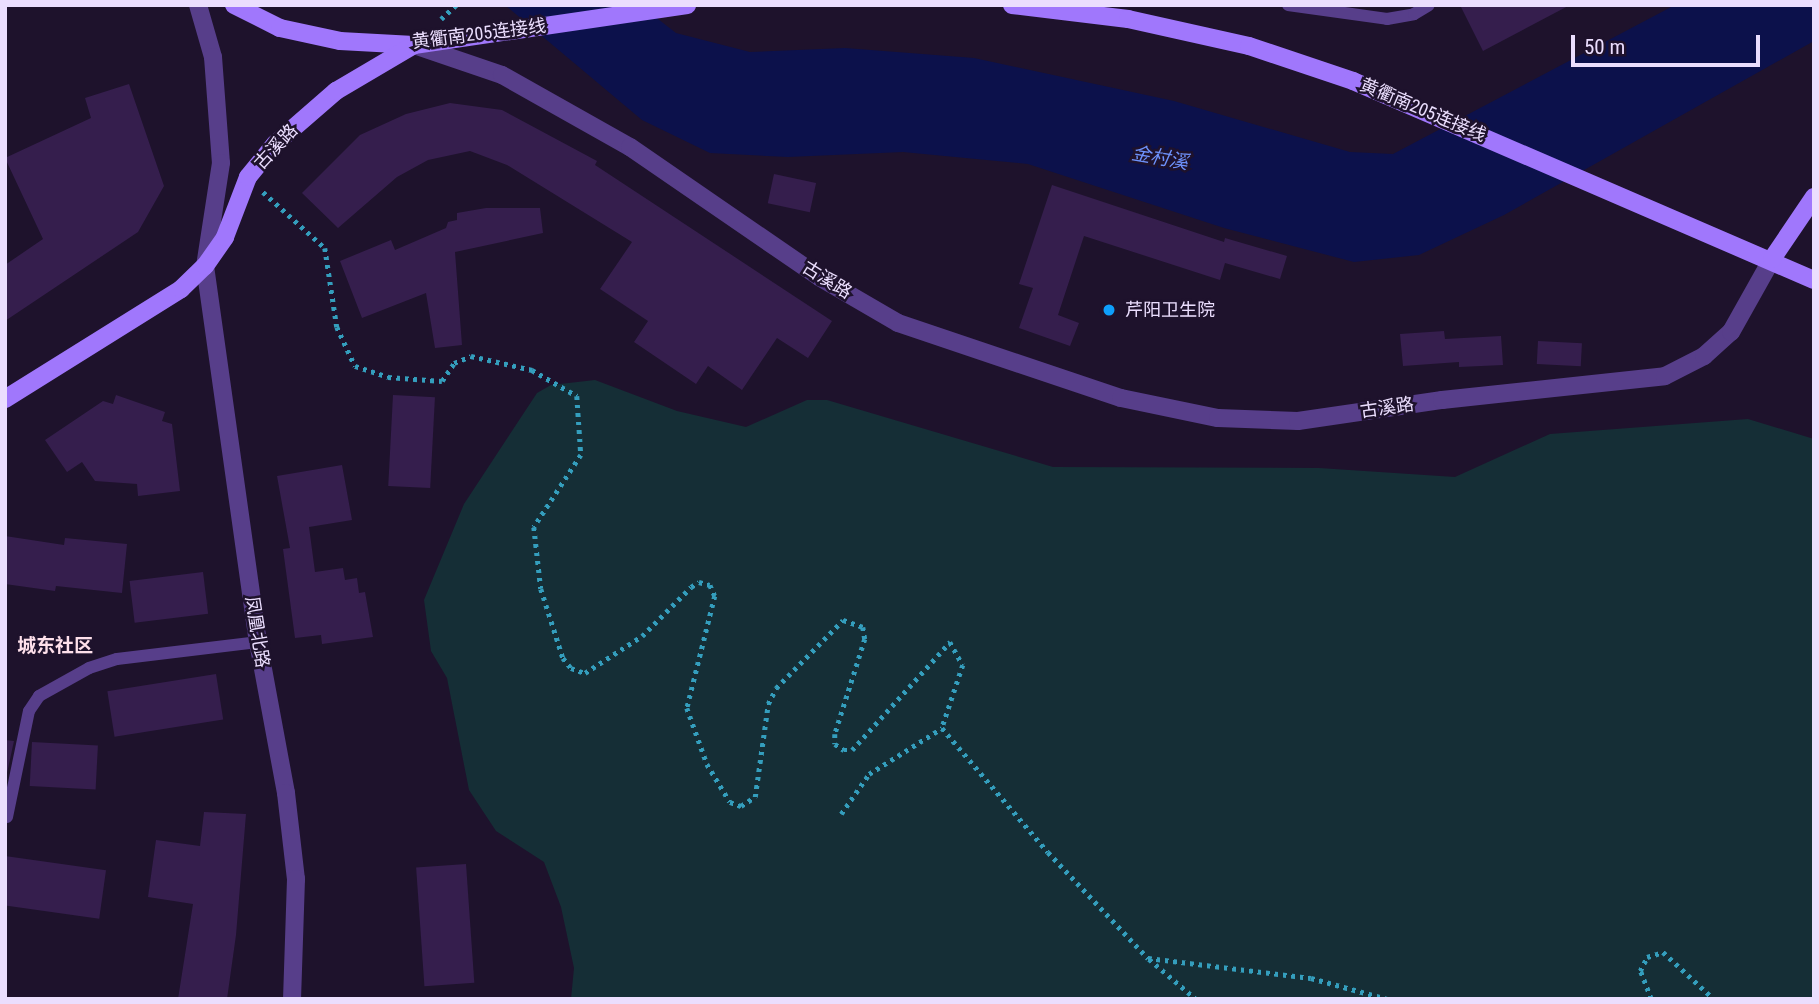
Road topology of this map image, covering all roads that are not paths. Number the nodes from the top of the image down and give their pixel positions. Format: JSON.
{"nodes":[{"id":1,"x":198,"y":5,"type":"edge"},
{"id":2,"x":234,"y":5,"type":"edge"},
{"id":3,"x":687,"y":5,"type":"edge"},
{"id":4,"x":1012,"y":5,"type":"edge"},
{"id":5,"x":1288,"y":5,"type":"edge"},
{"id":6,"x":1429,"y":5,"type":"edge"},
{"id":7,"x":414,"y":45,"type":"junction"},
{"id":8,"x":1814,"y":197,"type":"edge"},
{"id":9,"x":1772,"y":259,"type":"junction"},
{"id":10,"x":205,"y":266,"type":"junction"},
{"id":11,"x":1814,"y":280,"type":"edge"},
{"id":12,"x":5,"y":398,"type":"edge"},
{"id":13,"x":258,"y":642,"type":"junction"},
{"id":14,"x":7,"y":817,"type":"edge"},
{"id":15,"x":292,"y":999,"type":"edge"}],
"edges":[{"from":1,"to":10,"type":"street","name":"凤凰北路"},
{"from":2,"to":7,"type":"main road","name":"黄衢南205连接线"},
{"from":3,"to":7,"type":"main road","name":"黄衢南205连接线"},
{"from":4,"to":9,"type":"main road","name":"黄衢南205连接线"},
{"from":5,"to":6,"type":"lane"},
{"from":7,"to":9,"type":"street","name":"古溪路"},
{"from":7,"to":10,"type":"main road","name":"古溪路"},
{"from":8,"to":9,"type":"main road"},
{"from":9,"to":11,"type":"main road","name":"黄衢南205连接线"},
{"from":10,"to":12,"type":"main road","name":"古溪路"},
{"from":10,"to":13,"type":"street","name":"凤凰北路"},
{"from":13,"to":14,"type":"lane"},
{"from":13,"to":15,"type":"street","name":"凤凰北路"}]}
